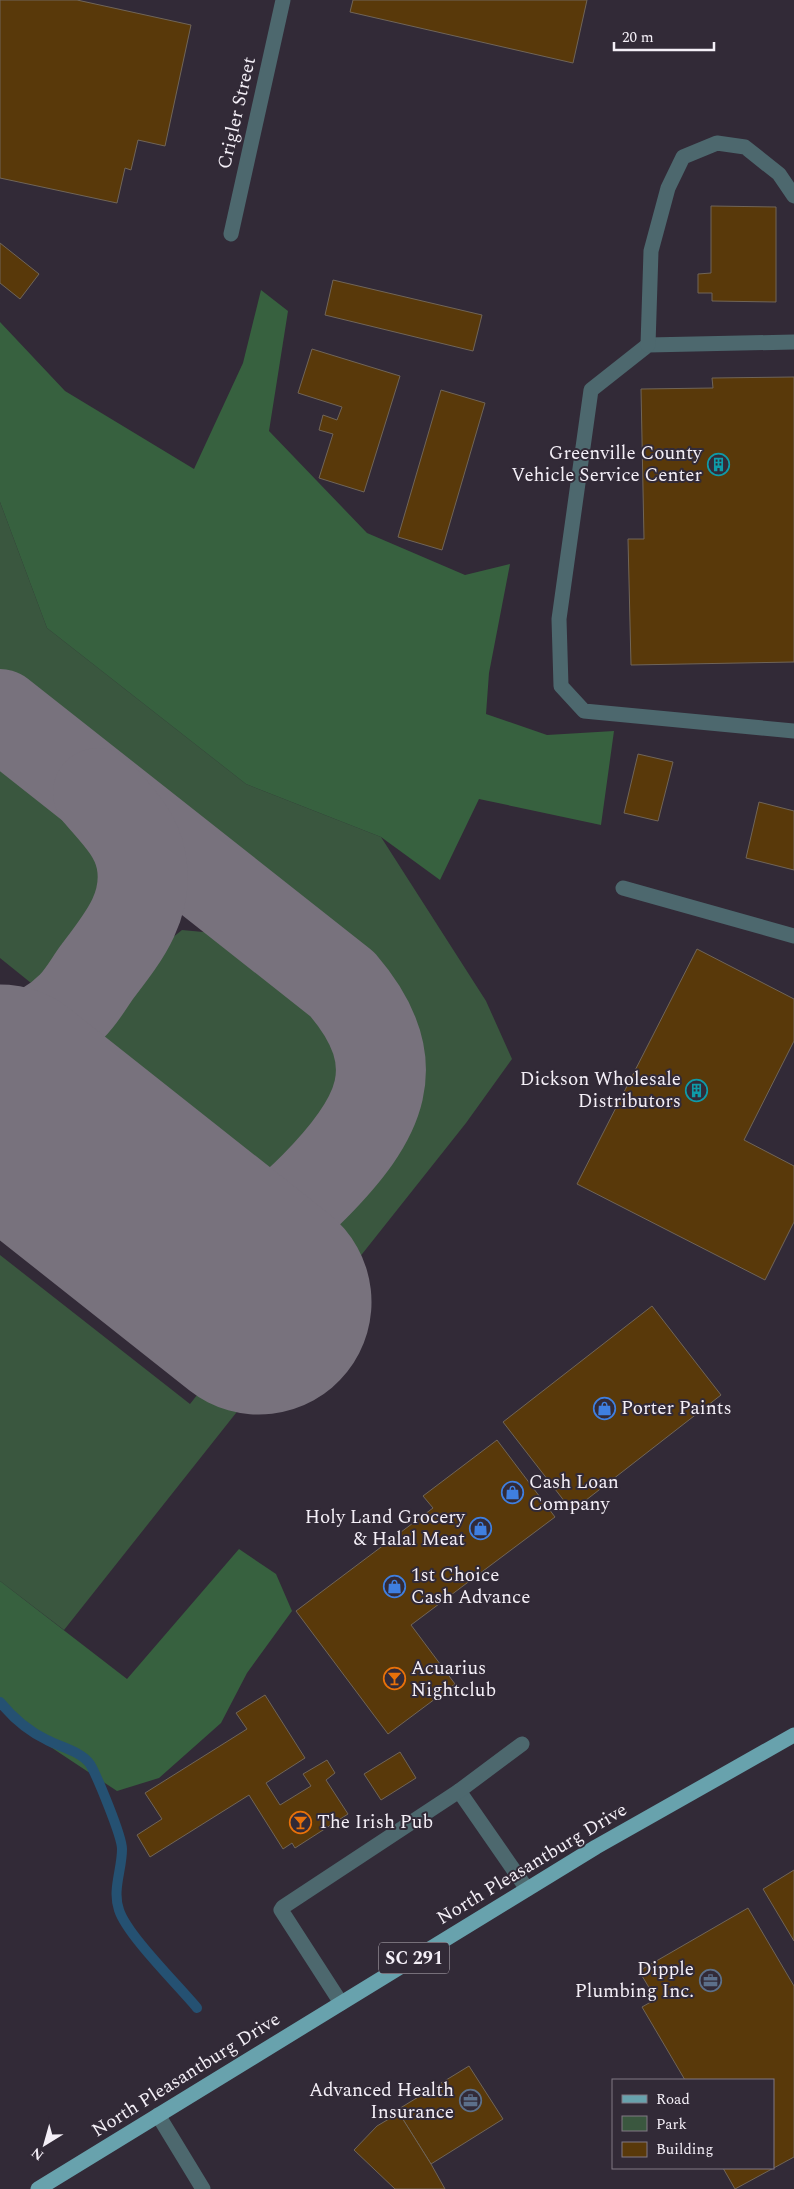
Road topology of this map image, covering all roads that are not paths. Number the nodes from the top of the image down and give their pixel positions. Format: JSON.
{"nodes":[{"id":1,"x":283,"y":0,"type":"edge"},
{"id":2,"x":794,"y":196,"type":"edge"},
{"id":3,"x":231,"y":234,"type":"dead end"},
{"id":4,"x":794,"y":342,"type":"edge"},
{"id":5,"x":648,"y":345,"type":"junction"},
{"id":6,"x":794,"y":731,"type":"edge"},
{"id":7,"x":623,"y":888,"type":"dead end"},
{"id":8,"x":794,"y":936,"type":"edge"},
{"id":9,"x":794,"y":1735,"type":"edge"},
{"id":10,"x":522,"y":1744,"type":"dead end"},
{"id":11,"x":459,"y":1791,"type":"junction"},
{"id":12,"x":527,"y":1889,"type":"junction"},
{"id":13,"x":341,"y":2003,"type":"junction"},
{"id":14,"x":158,"y":2115,"type":"junction"},
{"id":15,"x":48,"y":2186,"type":"edge"},
{"id":16,"x":203,"y":2189,"type":"edge"}],
"edges":[{"from":1,"to":3,"type":"street","name":"Crigler Street"},
{"from":2,"to":5,"type":"street"},
{"from":4,"to":5,"type":"street"},
{"from":5,"to":6,"type":"street"},
{"from":7,"to":8,"type":"street"},
{"from":9,"to":12,"type":"main road","name":"North Pleasantburg Drive","number":"SC 291"},
{"from":10,"to":11,"type":"street"},
{"from":11,"to":12,"type":"street"},
{"from":11,"to":13,"type":"street"},
{"from":12,"to":13,"type":"main road","name":"North Pleasantburg Drive","number":"SC 291"},
{"from":13,"to":14,"type":"main road","name":"North Pleasantburg Drive","number":"SC 291"},
{"from":14,"to":15,"type":"main road","name":"North Pleasantburg Drive","number":"SC 291"},
{"from":14,"to":16,"type":"street"}]}
